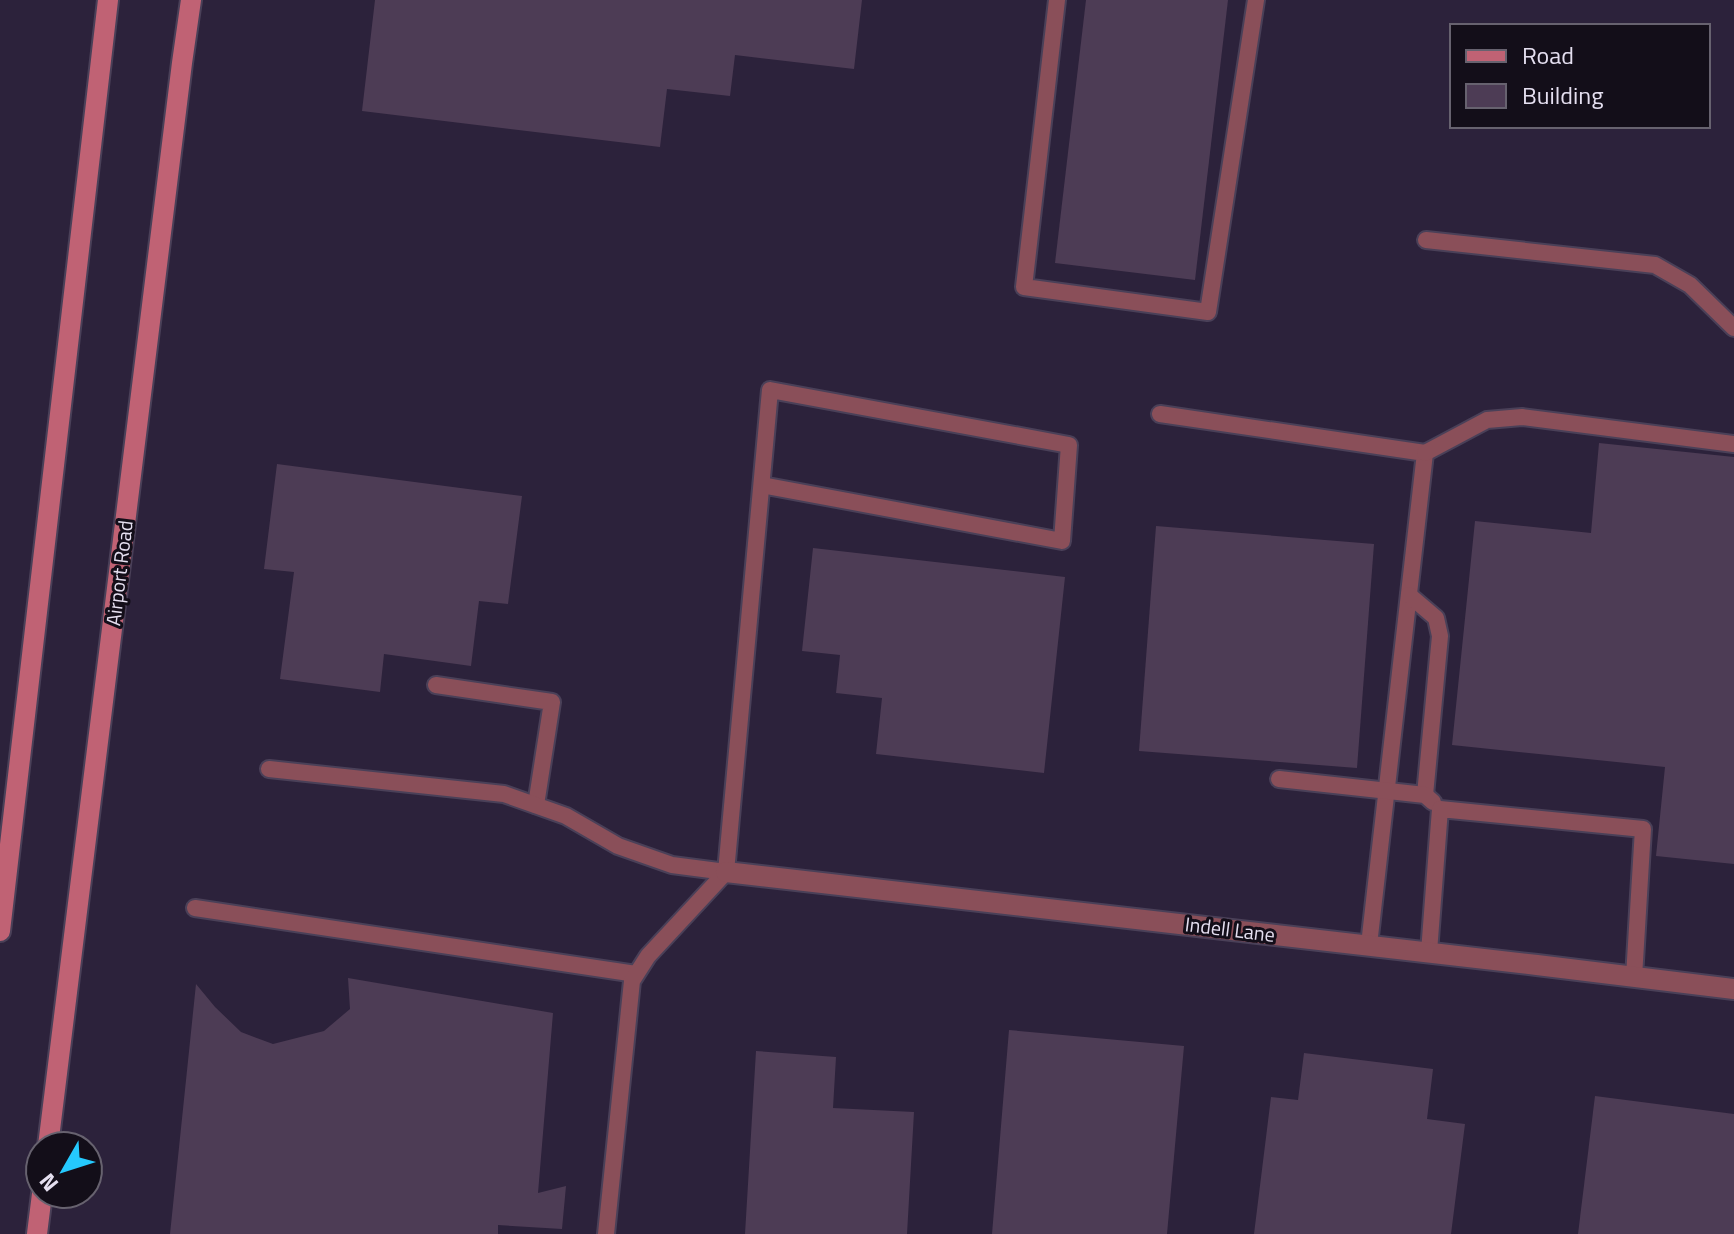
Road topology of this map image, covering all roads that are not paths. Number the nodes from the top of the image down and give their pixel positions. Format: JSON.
{"nodes":[{"id":1,"x":108,"y":0,"type":"edge"},
{"id":2,"x":191,"y":0,"type":"edge"},
{"id":3,"x":1057,"y":0,"type":"edge"},
{"id":4,"x":1256,"y":0,"type":"edge"},
{"id":5,"x":1426,"y":240,"type":"dead end"},
{"id":6,"x":1734,"y":328,"type":"edge"},
{"id":7,"x":1160,"y":414,"type":"dead end"},
{"id":8,"x":1734,"y":444,"type":"edge"},
{"id":9,"x":1425,"y":453,"type":"junction"},
{"id":10,"x":762,"y":485,"type":"junction"},
{"id":11,"x":1409,"y":595,"type":"junction"},
{"id":12,"x":436,"y":685,"type":"dead end"},
{"id":13,"x":269,"y":769,"type":"dead end"},
{"id":14,"x":1279,"y":779,"type":"dead end"},
{"id":15,"x":1387,"y":790,"type":"junction"},
{"id":16,"x":1425,"y":795,"type":"junction"},
{"id":17,"x":536,"y":805,"type":"junction"},
{"id":18,"x":1440,"y":809,"type":"junction"},
{"id":19,"x":726,"y":872,"type":"junction"},
{"id":20,"x":195,"y":908,"type":"dead end"},
{"id":21,"x":0,"y":931,"type":"edge"},
{"id":22,"x":1369,"y":945,"type":"junction"},
{"id":23,"x":1429,"y":952,"type":"junction"},
{"id":24,"x":636,"y":974,"type":"junction"},
{"id":25,"x":1634,"y":977,"type":"junction"},
{"id":26,"x":1734,"y":989,"type":"edge"},
{"id":27,"x":50,"y":1130,"type":"edge"},
{"id":28,"x":40,"y":1210,"type":"edge"},
{"id":29,"x":37,"y":1234,"type":"edge"},
{"id":30,"x":606,"y":1234,"type":"edge"}],
"edges":[{"from":1,"to":21,"type":"main road"},
{"from":2,"to":27,"type":"main road","name":"Airport Road"},
{"from":3,"to":4,"type":"lane"},
{"from":5,"to":6,"type":"lane"},
{"from":7,"to":9,"type":"lane"},
{"from":8,"to":9,"type":"lane"},
{"from":9,"to":11,"type":"lane"},
{"from":10,"to":10,"type":"lane"},
{"from":10,"to":19,"type":"lane"},
{"from":11,"to":15,"type":"lane"},
{"from":11,"to":16,"type":"lane"},
{"from":12,"to":17,"type":"lane"},
{"from":13,"to":17,"type":"lane"},
{"from":14,"to":15,"type":"lane"},
{"from":15,"to":16,"type":"lane"},
{"from":15,"to":22,"type":"lane"},
{"from":16,"to":18,"type":"lane"},
{"from":17,"to":19,"type":"lane"},
{"from":18,"to":23,"type":"lane"},
{"from":18,"to":25,"type":"lane"},
{"from":19,"to":22,"type":"street","name":"Indell Lane"},
{"from":19,"to":24,"type":"lane"},
{"from":20,"to":24,"type":"lane"},
{"from":22,"to":23,"type":"street","name":"Indell Lane"},
{"from":23,"to":25,"type":"street","name":"Indell Lane"},
{"from":24,"to":30,"type":"lane"},
{"from":25,"to":26,"type":"street","name":"Indell Lane"},
{"from":28,"to":29,"type":"main road"}]}
